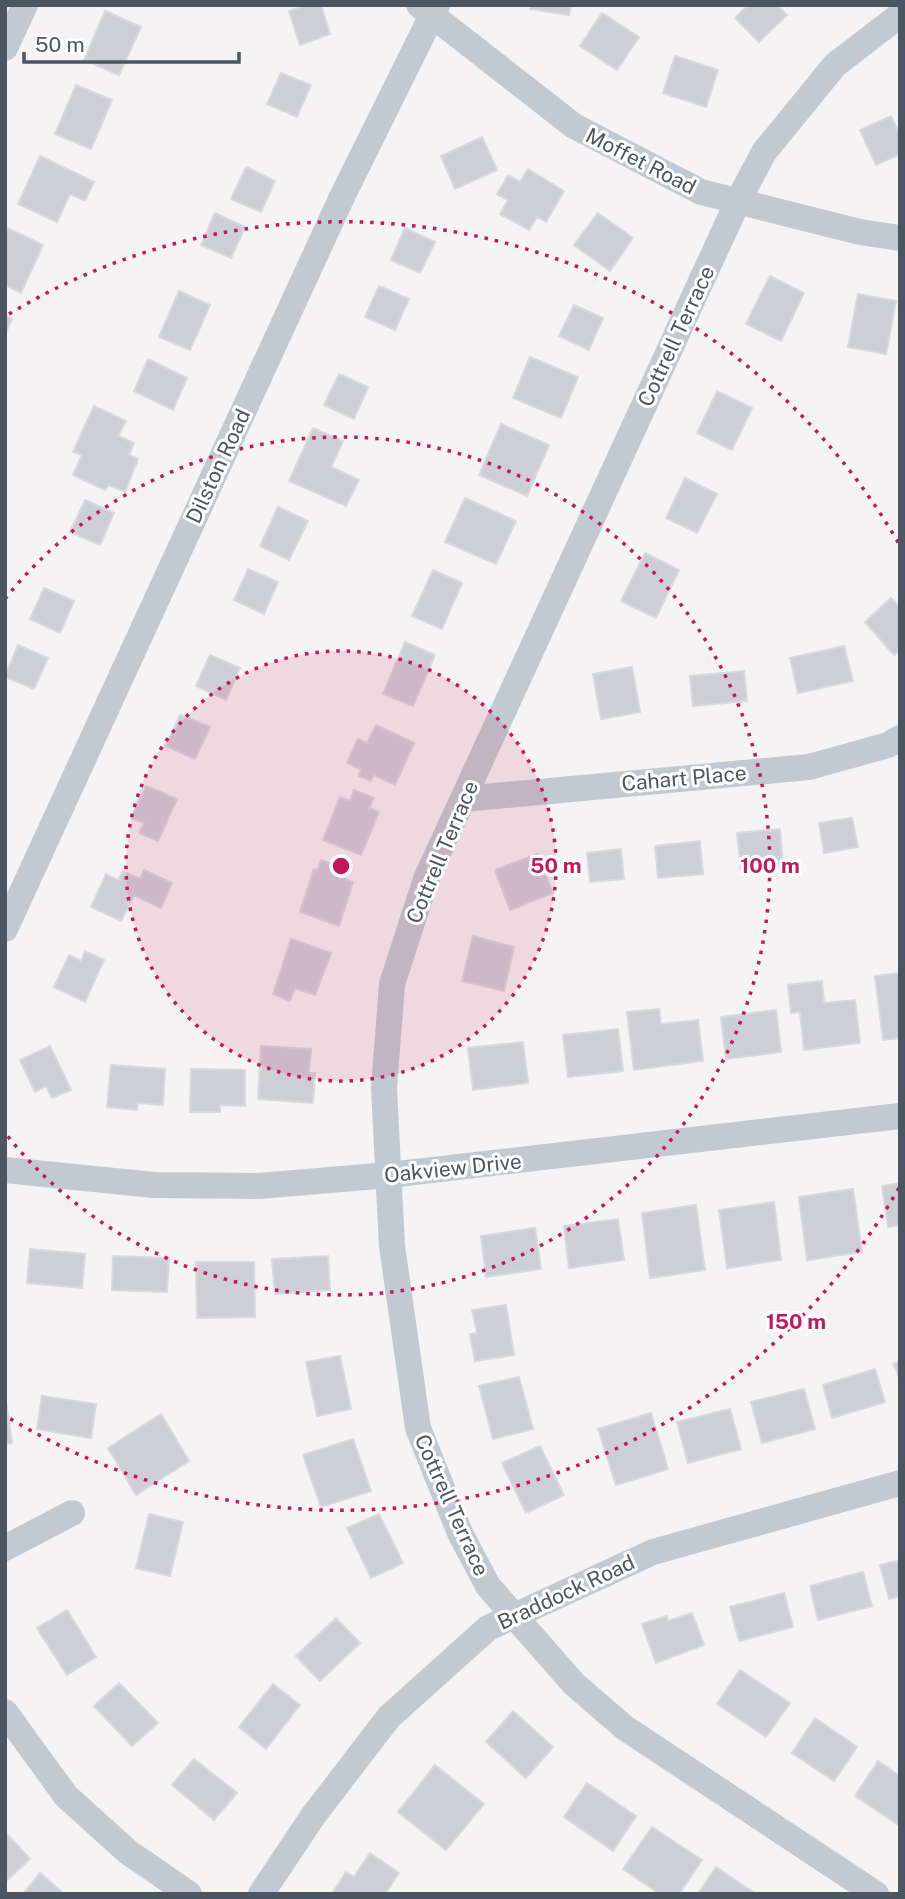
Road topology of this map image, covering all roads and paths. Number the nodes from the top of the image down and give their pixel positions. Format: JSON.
{"nodes":[{"id":1,"x":24,"y":5,"type":"edge"},
{"id":2,"x":430,"y":9,"type":"edge"},
{"id":3,"x":900,"y":15,"type":"edge"},
{"id":4,"x":5,"y":48,"type":"edge"},
{"id":5,"x":738,"y":201,"type":"junction"},
{"id":6,"x":900,"y":238,"type":"edge"},
{"id":7,"x":900,"y":738,"type":"edge"},
{"id":8,"x":463,"y":799,"type":"junction"},
{"id":9,"x":5,"y":929,"type":"edge"},
{"id":10,"x":900,"y":1116,"type":"edge"},
{"id":11,"x":5,"y":1170,"type":"edge"},
{"id":12,"x":389,"y":1175,"type":"junction"},
{"id":13,"x":900,"y":1483,"type":"edge"},
{"id":14,"x":72,"y":1513,"type":"dead end"},
{"id":15,"x":5,"y":1548,"type":"edge"},
{"id":16,"x":514,"y":1615,"type":"junction"},
{"id":17,"x":5,"y":1712,"type":"edge"},
{"id":18,"x":189,"y":1894,"type":"edge"},
{"id":19,"x":261,"y":1894,"type":"edge"},
{"id":20,"x":876,"y":1894,"type":"edge"}],
"edges":[{"from":1,"to":4,"type":"street"},
{"from":2,"to":5,"type":"street","name":"Moffet Road"},
{"from":2,"to":9,"type":"street","name":"Dilston Road"},
{"from":3,"to":5,"type":"street","name":"Cottrell Terrace"},
{"from":5,"to":6,"type":"street","name":"Moffet Road"},
{"from":5,"to":8,"type":"street","name":"Cottrell Terrace"},
{"from":7,"to":8,"type":"street","name":"Cahart Place"},
{"from":8,"to":12,"type":"street","name":"Cottrell Terrace"},
{"from":10,"to":12,"type":"street","name":"Oakview Drive"},
{"from":11,"to":12,"type":"street","name":"Oakview Drive"},
{"from":12,"to":16,"type":"street","name":"Cottrell Terrace"},
{"from":13,"to":16,"type":"street","name":"Braddock Road"},
{"from":14,"to":15,"type":"street"},
{"from":16,"to":19,"type":"street","name":"Braddock Road"},
{"from":16,"to":20,"type":"street","name":"Cottrell Terrace"},
{"from":17,"to":18,"type":"street"}]}
